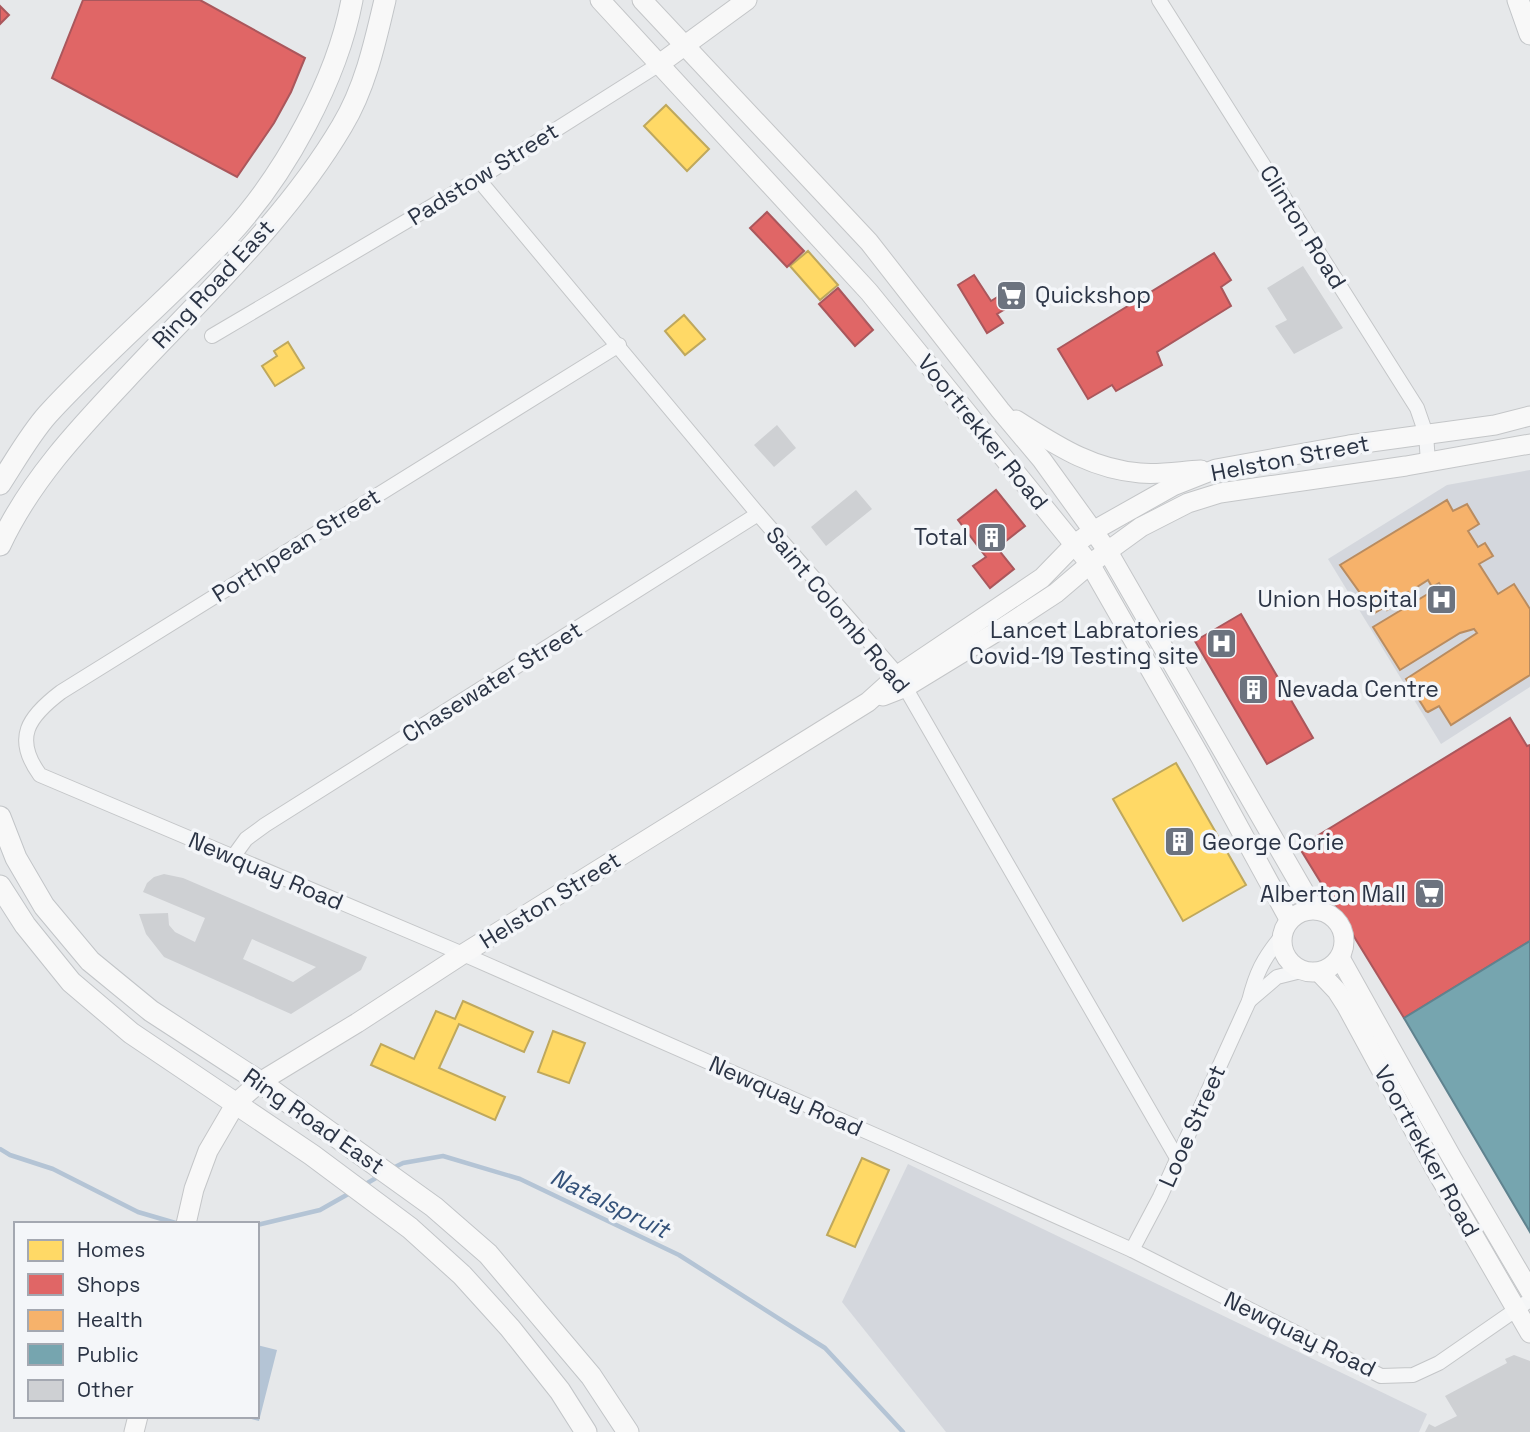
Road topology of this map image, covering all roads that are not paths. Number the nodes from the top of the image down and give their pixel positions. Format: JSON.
{"nodes":[{"id":1,"x":352,"y":0,"type":"edge"},
{"id":2,"x":385,"y":0,"type":"edge"},
{"id":3,"x":600,"y":0,"type":"edge"},
{"id":4,"x":642,"y":0,"type":"edge"},
{"id":5,"x":747,"y":0,"type":"edge"},
{"id":6,"x":1160,"y":0,"type":"edge"},
{"id":7,"x":1517,"y":0,"type":"edge"},
{"id":8,"x":1530,"y":34,"type":"edge"},
{"id":9,"x":683,"y":46,"type":"junction"},
{"id":10,"x":658,"y":65,"type":"junction"},
{"id":11,"x":478,"y":179,"type":"junction"},
{"id":12,"x":209,"y":255,"type":"junction"},
{"id":13,"x":232,"y":266,"type":"junction"},
{"id":14,"x":212,"y":336,"type":"dead end"},
{"id":15,"x":619,"y":345,"type":"junction"},
{"id":16,"x":1000,"y":410,"type":"junction"},
{"id":17,"x":1530,"y":416,"type":"edge"},
{"id":18,"x":1426,"y":434,"type":"junction"},
{"id":19,"x":1530,"y":444,"type":"edge"},
{"id":20,"x":1428,"y":462,"type":"junction"},
{"id":21,"x":1216,"y":469,"type":"junction"},
{"id":22,"x":0,"y":484,"type":"edge"},
{"id":23,"x":758,"y":514,"type":"junction"},
{"id":24,"x":1093,"y":531,"type":"junction"},
{"id":25,"x":0,"y":544,"type":"edge"},
{"id":26,"x":1075,"y":544,"type":"junction"},
{"id":27,"x":1107,"y":551,"type":"junction"},
{"id":28,"x":1090,"y":564,"type":"junction"},
{"id":29,"x":902,"y":681,"type":"junction"},
{"id":30,"x":40,"y":775,"type":"joint"},
{"id":31,"x":0,"y":817,"type":"edge"},
{"id":32,"x":233,"y":857,"type":"junction"},
{"id":33,"x":0,"y":886,"type":"edge"},
{"id":34,"x":1314,"y":909,"type":"junction"},
{"id":35,"x":1285,"y":928,"type":"junction"},
{"id":36,"x":463,"y":954,"type":"junction"},
{"id":37,"x":1340,"y":958,"type":"junction"},
{"id":38,"x":1310,"y":972,"type":"junction"},
{"id":39,"x":1249,"y":1001,"type":"junction"},
{"id":40,"x":260,"y":1082,"type":"junction"},
{"id":41,"x":236,"y":1102,"type":"junction"},
{"id":42,"x":1177,"y":1158,"type":"junction"},
{"id":43,"x":186,"y":1222,"type":"edge"},
{"id":44,"x":1132,"y":1250,"type":"junction"},
{"id":45,"x":1530,"y":1291,"type":"edge"},
{"id":46,"x":1523,"y":1305,"type":"edge"},
{"id":47,"x":1530,"y":1333,"type":"edge"},
{"id":48,"x":586,"y":1432,"type":"edge"},
{"id":49,"x":628,"y":1432,"type":"edge"}],
"edges":[{"from":1,"to":12,"type":"main road","name":"Ring Road East"},
{"from":2,"to":13,"type":"main road","name":"Ring Road East"},
{"from":3,"to":10,"type":"main road","name":"Voortrekker Road"},
{"from":4,"to":9,"type":"main road","name":"Voortrekker Road"},
{"from":5,"to":9,"type":"main road","name":"Padstow Street"},
{"from":6,"to":18,"type":"street","name":"Clinton Road"},
{"from":7,"to":8,"type":"main road"},
{"from":9,"to":10,"type":"main road","name":"Padstow Street"},
{"from":9,"to":16,"type":"main road","name":"Voortrekker Road"},
{"from":10,"to":11,"type":"street","name":"Padstow Street"},
{"from":10,"to":26,"type":"main road","name":"Voortrekker Road"},
{"from":11,"to":14,"type":"street","name":"Padstow Street"},
{"from":11,"to":15,"type":"street","name":"Saint Colomb Road"},
{"from":12,"to":13,"type":"main road"},
{"from":12,"to":22,"type":"main road","name":"Ring Road East"},
{"from":13,"to":25,"type":"main road","name":"Ring Road East"},
{"from":15,"to":23,"type":"street","name":"Saint Colomb Road"},
{"from":15,"to":30,"type":"street","name":"Porthpean Street"},
{"from":16,"to":21,"type":"main road"},
{"from":16,"to":24,"type":"main road","name":"Voortrekker Road"},
{"from":17,"to":18,"type":"main road","name":"Helston Street"},
{"from":18,"to":20,"type":"street","name":"Clinton Road"},
{"from":18,"to":21,"type":"main road","name":"Helston Street"},
{"from":19,"to":20,"type":"main road","name":"Helston Street"},
{"from":20,"to":27,"type":"main road","name":"Helston Street"},
{"from":21,"to":24,"type":"main road","name":"Helston Street"},
{"from":23,"to":29,"type":"street","name":"Saint Colomb Road"},
{"from":23,"to":32,"type":"street","name":"Chasewater Street"},
{"from":24,"to":26,"type":"main road","name":"Helston Street"},
{"from":24,"to":27,"type":"main road","name":"Voortrekker Road"},
{"from":26,"to":28,"type":"main road","name":"Voortrekker Road"},
{"from":26,"to":29,"type":"main road","name":"Helston Street"},
{"from":27,"to":28,"type":"main road","name":"Helston Street"},
{"from":27,"to":34,"type":"main road","name":"Voortrekker Road"},
{"from":28,"to":29,"type":"main road","name":"Helston Street"},
{"from":28,"to":35,"type":"main road","name":"Voortrekker Road"},
{"from":29,"to":36,"type":"main road","name":"Helston Street"},
{"from":29,"to":42,"type":"street","name":"Saint Colomb Road"},
{"from":30,"to":32,"type":"street","name":"Newquay Road"},
{"from":31,"to":40,"type":"main road","name":"Ring Road East"},
{"from":32,"to":36,"type":"street","name":"Newquay Road"},
{"from":33,"to":41,"type":"main road","name":"Ring Road East"},
{"from":34,"to":35,"type":"main road"},
{"from":34,"to":37,"type":"main road","name":"Voortrekker Road"},
{"from":35,"to":38,"type":"main road","name":"Voortrekker Road"},
{"from":35,"to":39,"type":"street","name":"Looe Street"},
{"from":36,"to":40,"type":"main road","name":"Helston Street"},
{"from":36,"to":44,"type":"street","name":"Newquay Road"},
{"from":37,"to":38,"type":"main road"},
{"from":37,"to":45,"type":"main road","name":"Voortrekker Road"},
{"from":38,"to":39,"type":"street","name":"Looe Street"},
{"from":38,"to":46,"type":"main road","name":"Voortrekker Road"},
{"from":39,"to":42,"type":"street","name":"Looe Street"},
{"from":40,"to":41,"type":"main road","name":"Helston Street"},
{"from":40,"to":49,"type":"main road","name":"Ring Road East"},
{"from":41,"to":43,"type":"main road"},
{"from":41,"to":48,"type":"main road","name":"Ring Road East"},
{"from":42,"to":44,"type":"street","name":"Looe Street"},
{"from":44,"to":46,"type":"street","name":"Newquay Road"},
{"from":46,"to":47,"type":"main road","name":"Voortrekker Road"}]}
